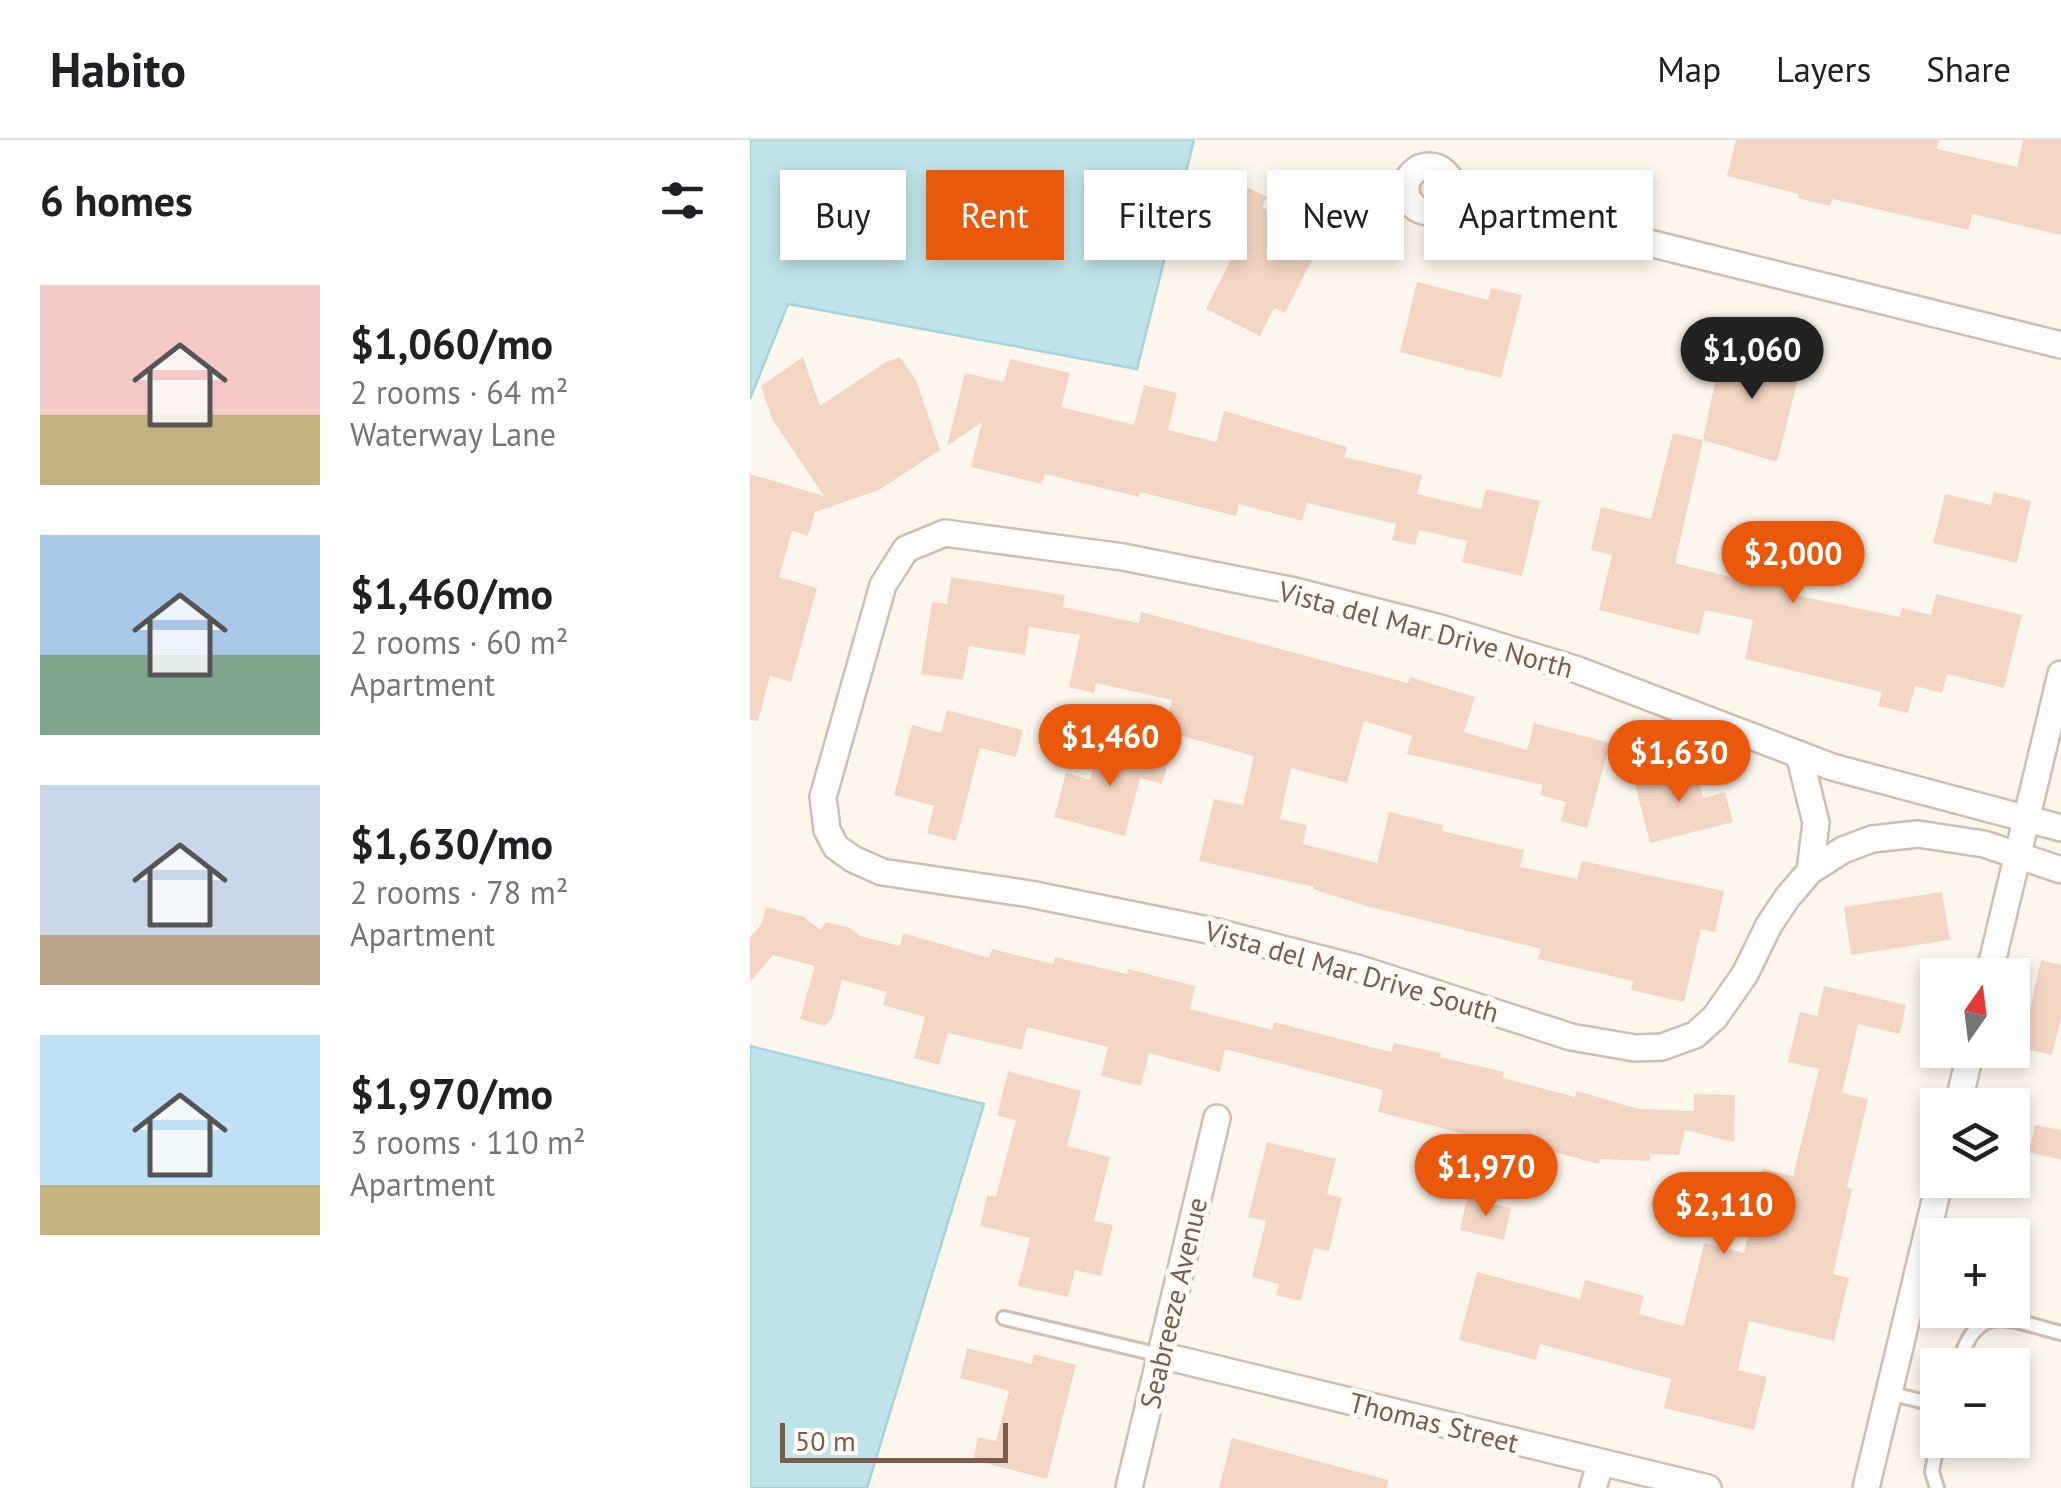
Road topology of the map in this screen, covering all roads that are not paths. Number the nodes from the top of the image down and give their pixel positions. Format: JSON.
{"nodes":[{"id":1,"x":1653,"y":244,"type":"edge"},
{"id":2,"x":2061,"y":346,"type":"edge"},
{"id":3,"x":874,"y":613,"type":"joint"},
{"id":4,"x":2061,"y":674,"type":"edge"},
{"id":5,"x":1799,"y":754,"type":"junction"},
{"id":6,"x":2026,"y":820,"type":"junction"},
{"id":7,"x":2061,"y":828,"type":"edge"},
{"id":8,"x":2017,"y":856,"type":"junction"},
{"id":9,"x":2061,"y":870,"type":"edge"},
{"id":10,"x":1810,"y":871,"type":"junction"},
{"id":11,"x":1993,"y":958,"type":"edge"},
{"id":12,"x":1217,"y":1118,"type":"dead end"},
{"id":13,"x":1936,"y":1198,"type":"edge"},
{"id":14,"x":1004,"y":1318,"type":"dead end"},
{"id":15,"x":2061,"y":1334,"type":"edge"},
{"id":16,"x":1964,"y":1348,"type":"edge"},
{"id":17,"x":1160,"y":1356,"type":"junction"},
{"id":18,"x":1888,"y":1393,"type":"junction"},
{"id":19,"x":1920,"y":1401,"type":"edge"},
{"id":20,"x":1934,"y":1458,"type":"edge"},
{"id":21,"x":1600,"y":1462,"type":"junction"},
{"id":22,"x":1129,"y":1488,"type":"edge"},
{"id":23,"x":1593,"y":1488,"type":"edge"},
{"id":24,"x":1708,"y":1488,"type":"edge"},
{"id":25,"x":1866,"y":1488,"type":"edge"},
{"id":26,"x":1937,"y":1488,"type":"edge"}],
"edges":[{"from":1,"to":2,"type":"street"},
{"from":3,"to":5,"type":"street","name":"Vista del Mar Drive North"},
{"from":3,"to":10,"type":"street","name":"Vista del Mar Drive South"},
{"from":4,"to":6,"type":"street"},
{"from":5,"to":6,"type":"street","name":"Vista del Mar Drive North"},
{"from":5,"to":10,"type":"street"},
{"from":6,"to":7,"type":"street","name":"Vista del Mar Drive North"},
{"from":6,"to":8,"type":"street"},
{"from":8,"to":9,"type":"street"},
{"from":8,"to":10,"type":"street","name":"Vista del Mar Drive South"},
{"from":8,"to":11,"type":"street"},
{"from":12,"to":17,"type":"street","name":"Seabreeze Avenue"},
{"from":13,"to":18,"type":"street"},
{"from":14,"to":17,"type":"lane"},
{"from":15,"to":16,"type":"lane"},
{"from":17,"to":21,"type":"street","name":"Thomas Street"},
{"from":17,"to":22,"type":"street","name":"Seabreeze Avenue"},
{"from":18,"to":19,"type":"lane"},
{"from":18,"to":25,"type":"street"},
{"from":20,"to":26,"type":"lane"},
{"from":21,"to":23,"type":"street"},
{"from":21,"to":24,"type":"street","name":"Thomas Street"}]}
